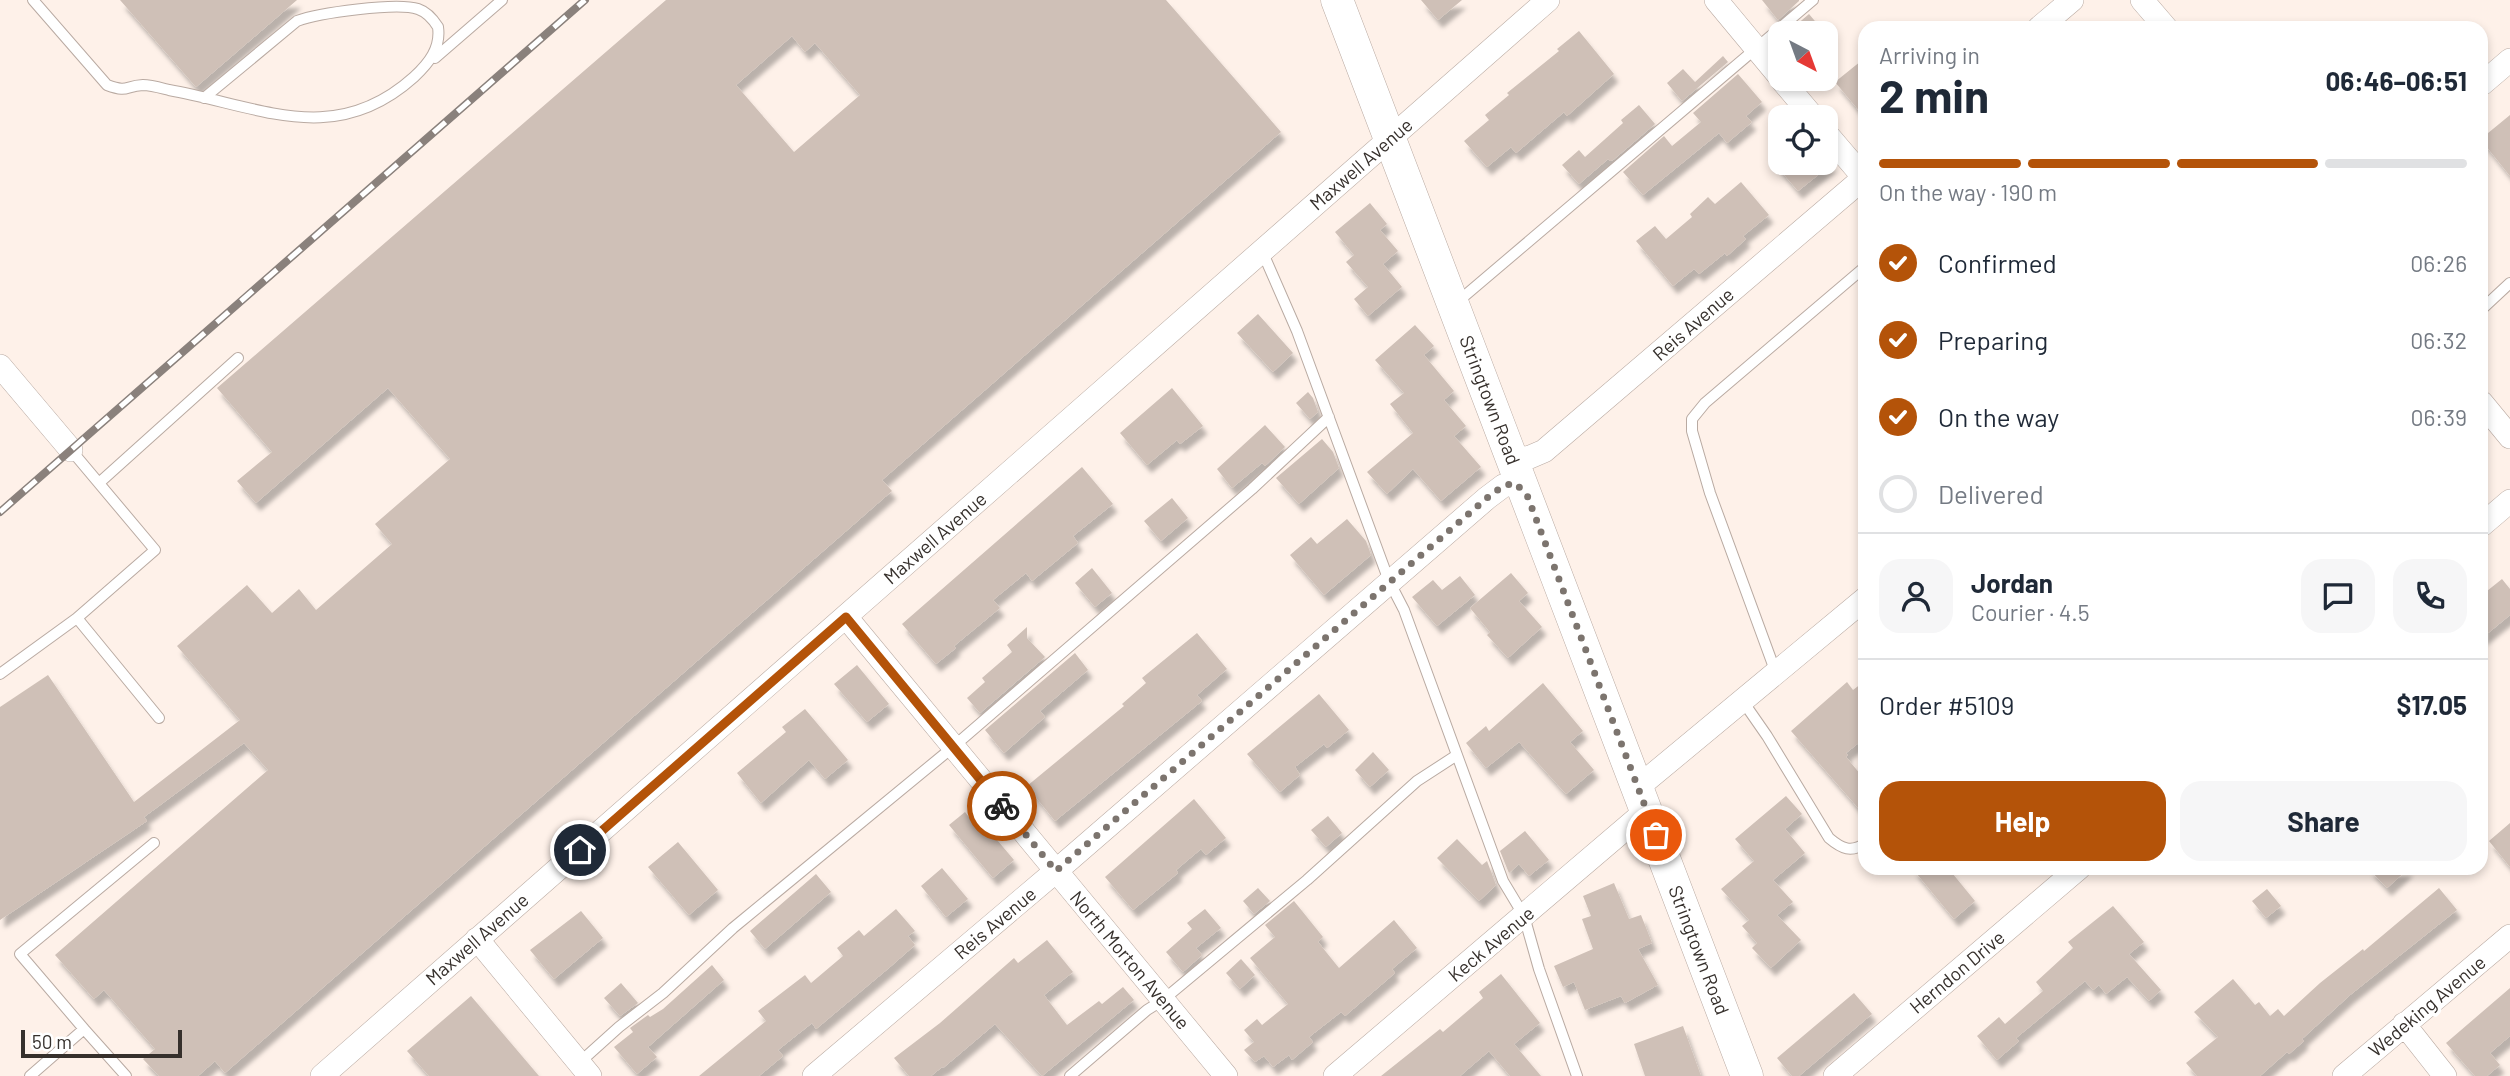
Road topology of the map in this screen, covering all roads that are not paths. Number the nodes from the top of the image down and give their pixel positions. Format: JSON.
{"nodes":[{"id":1,"x":33,"y":0,"type":"edge"},
{"id":2,"x":502,"y":0,"type":"edge"},
{"id":3,"x":1337,"y":0,"type":"edge"},
{"id":4,"x":1548,"y":0,"type":"edge"},
{"id":5,"x":1716,"y":0,"type":"edge"},
{"id":6,"x":1813,"y":0,"type":"edge"},
{"id":7,"x":2071,"y":0,"type":"edge"},
{"id":8,"x":2142,"y":0,"type":"edge"},
{"id":9,"x":2047,"y":21,"type":"edge"},
{"id":10,"x":2160,"y":21,"type":"edge"},
{"id":11,"x":1756,"y":48,"type":"junction"},
{"id":12,"x":2510,"y":60,"type":"edge"},
{"id":13,"x":1768,"y":62,"type":"edge"},
{"id":14,"x":422,"y":69,"type":"junction"},
{"id":15,"x":2488,"y":79,"type":"edge"},
{"id":16,"x":1792,"y":91,"type":"edge"},
{"id":17,"x":204,"y":98,"type":"junction"},
{"id":18,"x":1803,"y":105,"type":"edge"},
{"id":19,"x":1390,"y":138,"type":"junction"},
{"id":20,"x":1838,"y":147,"type":"edge"},
{"id":21,"x":1858,"y":170,"type":"edge"},
{"id":22,"x":1858,"y":184,"type":"edge"},
{"id":23,"x":1262,"y":251,"type":"junction"},
{"id":24,"x":1858,"y":273,"type":"edge"},
{"id":25,"x":2510,"y":283,"type":"edge"},
{"id":26,"x":2488,"y":303,"type":"edge"},
{"id":27,"x":1453,"y":305,"type":"junction"},
{"id":28,"x":238,"y":358,"type":"dead end"},
{"id":29,"x":0,"y":366,"type":"edge"},
{"id":30,"x":2488,"y":410,"type":"edge"},
{"id":31,"x":1329,"y":417,"type":"junction"},
{"id":32,"x":2510,"y":436,"type":"edge"},
{"id":33,"x":71,"y":450,"type":"joint"},
{"id":34,"x":1514,"y":460,"type":"junction"},
{"id":35,"x":99,"y":483,"type":"junction"},
{"id":36,"x":1527,"y":495,"type":"junction"},
{"id":37,"x":2510,"y":501,"type":"edge"},
{"id":38,"x":2488,"y":520,"type":"edge"},
{"id":39,"x":1389,"y":582,"type":"junction"},
{"id":40,"x":1858,"y":605,"type":"edge"},
{"id":41,"x":846,"y":617,"type":"junction"},
{"id":42,"x":77,"y":618,"type":"junction"},
{"id":43,"x":1776,"y":673,"type":"junction"},
{"id":44,"x":0,"y":674,"type":"edge"},
{"id":45,"x":1742,"y":700,"type":"junction"},
{"id":46,"x":159,"y":718,"type":"dead end"},
{"id":47,"x":953,"y":747,"type":"junction"},
{"id":48,"x":1457,"y":755,"type":"junction"},
{"id":49,"x":1642,"y":799,"type":"junction"},
{"id":50,"x":154,"y":843,"type":"dead end"},
{"id":51,"x":1858,"y":847,"type":"edge"},
{"id":52,"x":1056,"y":871,"type":"junction"},
{"id":53,"x":2071,"y":875,"type":"edge"},
{"id":54,"x":1524,"y":916,"type":"junction"},
{"id":55,"x":2510,"y":936,"type":"edge"},
{"id":56,"x":477,"y":939,"type":"junction"},
{"id":57,"x":1163,"y":1000,"type":"junction"},
{"id":58,"x":2404,"y":1024,"type":"junction"},
{"id":59,"x":84,"y":1029,"type":"junction"},
{"id":60,"x":582,"y":1071,"type":"edge"},
{"id":61,"x":30,"y":1076,"type":"edge"},
{"id":62,"x":126,"y":1076,"type":"edge"},
{"id":63,"x":322,"y":1076,"type":"edge"},
{"id":64,"x":814,"y":1076,"type":"edge"},
{"id":65,"x":1070,"y":1076,"type":"edge"},
{"id":66,"x":1226,"y":1076,"type":"edge"},
{"id":67,"x":1335,"y":1076,"type":"edge"},
{"id":68,"x":1577,"y":1076,"type":"edge"},
{"id":69,"x":1747,"y":1076,"type":"edge"},
{"id":70,"x":1835,"y":1076,"type":"edge"},
{"id":71,"x":2344,"y":1076,"type":"edge"},
{"id":72,"x":2445,"y":1076,"type":"edge"}],
"edges":[{"from":1,"to":17,"type":"lane"},
{"from":2,"to":14,"type":"lane"},
{"from":3,"to":19,"type":"main road","name":"Stringtown Road"},
{"from":4,"to":19,"type":"street","name":"Maxwell Avenue"},
{"from":5,"to":11,"type":"street"},
{"from":6,"to":11,"type":"lane"},
{"from":7,"to":9,"type":"street"},
{"from":8,"to":10,"type":"street"},
{"from":11,"to":13,"type":"street"},
{"from":11,"to":27,"type":"lane"},
{"from":12,"to":15,"type":"street"},
{"from":14,"to":17,"type":"lane"},
{"from":14,"to":17,"type":"lane"},
{"from":16,"to":18,"type":"street"},
{"from":19,"to":23,"type":"street","name":"Maxwell Avenue"},
{"from":19,"to":27,"type":"main road","name":"Stringtown Road"},
{"from":20,"to":21,"type":"street"},
{"from":22,"to":34,"type":"street","name":"Reis Avenue"},
{"from":23,"to":31,"type":"lane"},
{"from":23,"to":41,"type":"street","name":"Maxwell Avenue"},
{"from":24,"to":43,"type":"lane"},
{"from":25,"to":26,"type":"lane"},
{"from":27,"to":34,"type":"main road","name":"Stringtown Road"},
{"from":28,"to":35,"type":"lane"},
{"from":29,"to":33,"type":"street"},
{"from":30,"to":32,"type":"street"},
{"from":31,"to":39,"type":"lane"},
{"from":31,"to":47,"type":"lane"},
{"from":33,"to":35,"type":"lane"},
{"from":34,"to":36,"type":"main road","name":"Stringtown Road"},
{"from":35,"to":42,"type":"lane"},
{"from":36,"to":39,"type":"street","name":"Reis Avenue"},
{"from":36,"to":49,"type":"main road","name":"Stringtown Road"},
{"from":37,"to":38,"type":"street"},
{"from":39,"to":48,"type":"lane"},
{"from":39,"to":52,"type":"street","name":"Reis Avenue"},
{"from":40,"to":43,"type":"street","name":"Keck Avenue"},
{"from":41,"to":47,"type":"street","name":"North Morton Avenue"},
{"from":41,"to":56,"type":"street","name":"Maxwell Avenue"},
{"from":42,"to":44,"type":"lane"},
{"from":42,"to":46,"type":"lane"},
{"from":43,"to":45,"type":"street","name":"Keck Avenue"},
{"from":45,"to":49,"type":"street","name":"Keck Avenue"},
{"from":45,"to":51,"type":"lane"},
{"from":47,"to":52,"type":"street","name":"North Morton Avenue"},
{"from":47,"to":60,"type":"lane"},
{"from":48,"to":54,"type":"lane"},
{"from":48,"to":57,"type":"lane"},
{"from":49,"to":54,"type":"street","name":"Keck Avenue"},
{"from":49,"to":69,"type":"main road","name":"Stringtown Road"},
{"from":50,"to":59,"type":"lane"},
{"from":52,"to":57,"type":"street","name":"North Morton Avenue"},
{"from":52,"to":64,"type":"street","name":"Reis Avenue"},
{"from":53,"to":70,"type":"street","name":"Herndon Drive"},
{"from":54,"to":67,"type":"street","name":"Keck Avenue"},
{"from":54,"to":68,"type":"lane"},
{"from":55,"to":58,"type":"street","name":"Wedeking Avenue"},
{"from":56,"to":60,"type":"street"},
{"from":56,"to":63,"type":"street","name":"Maxwell Avenue"},
{"from":57,"to":65,"type":"lane"},
{"from":57,"to":66,"type":"street","name":"North Morton Avenue"},
{"from":58,"to":71,"type":"street","name":"Wedeking Avenue"},
{"from":58,"to":72,"type":"street"},
{"from":59,"to":61,"type":"lane"},
{"from":59,"to":62,"type":"lane"}]}
